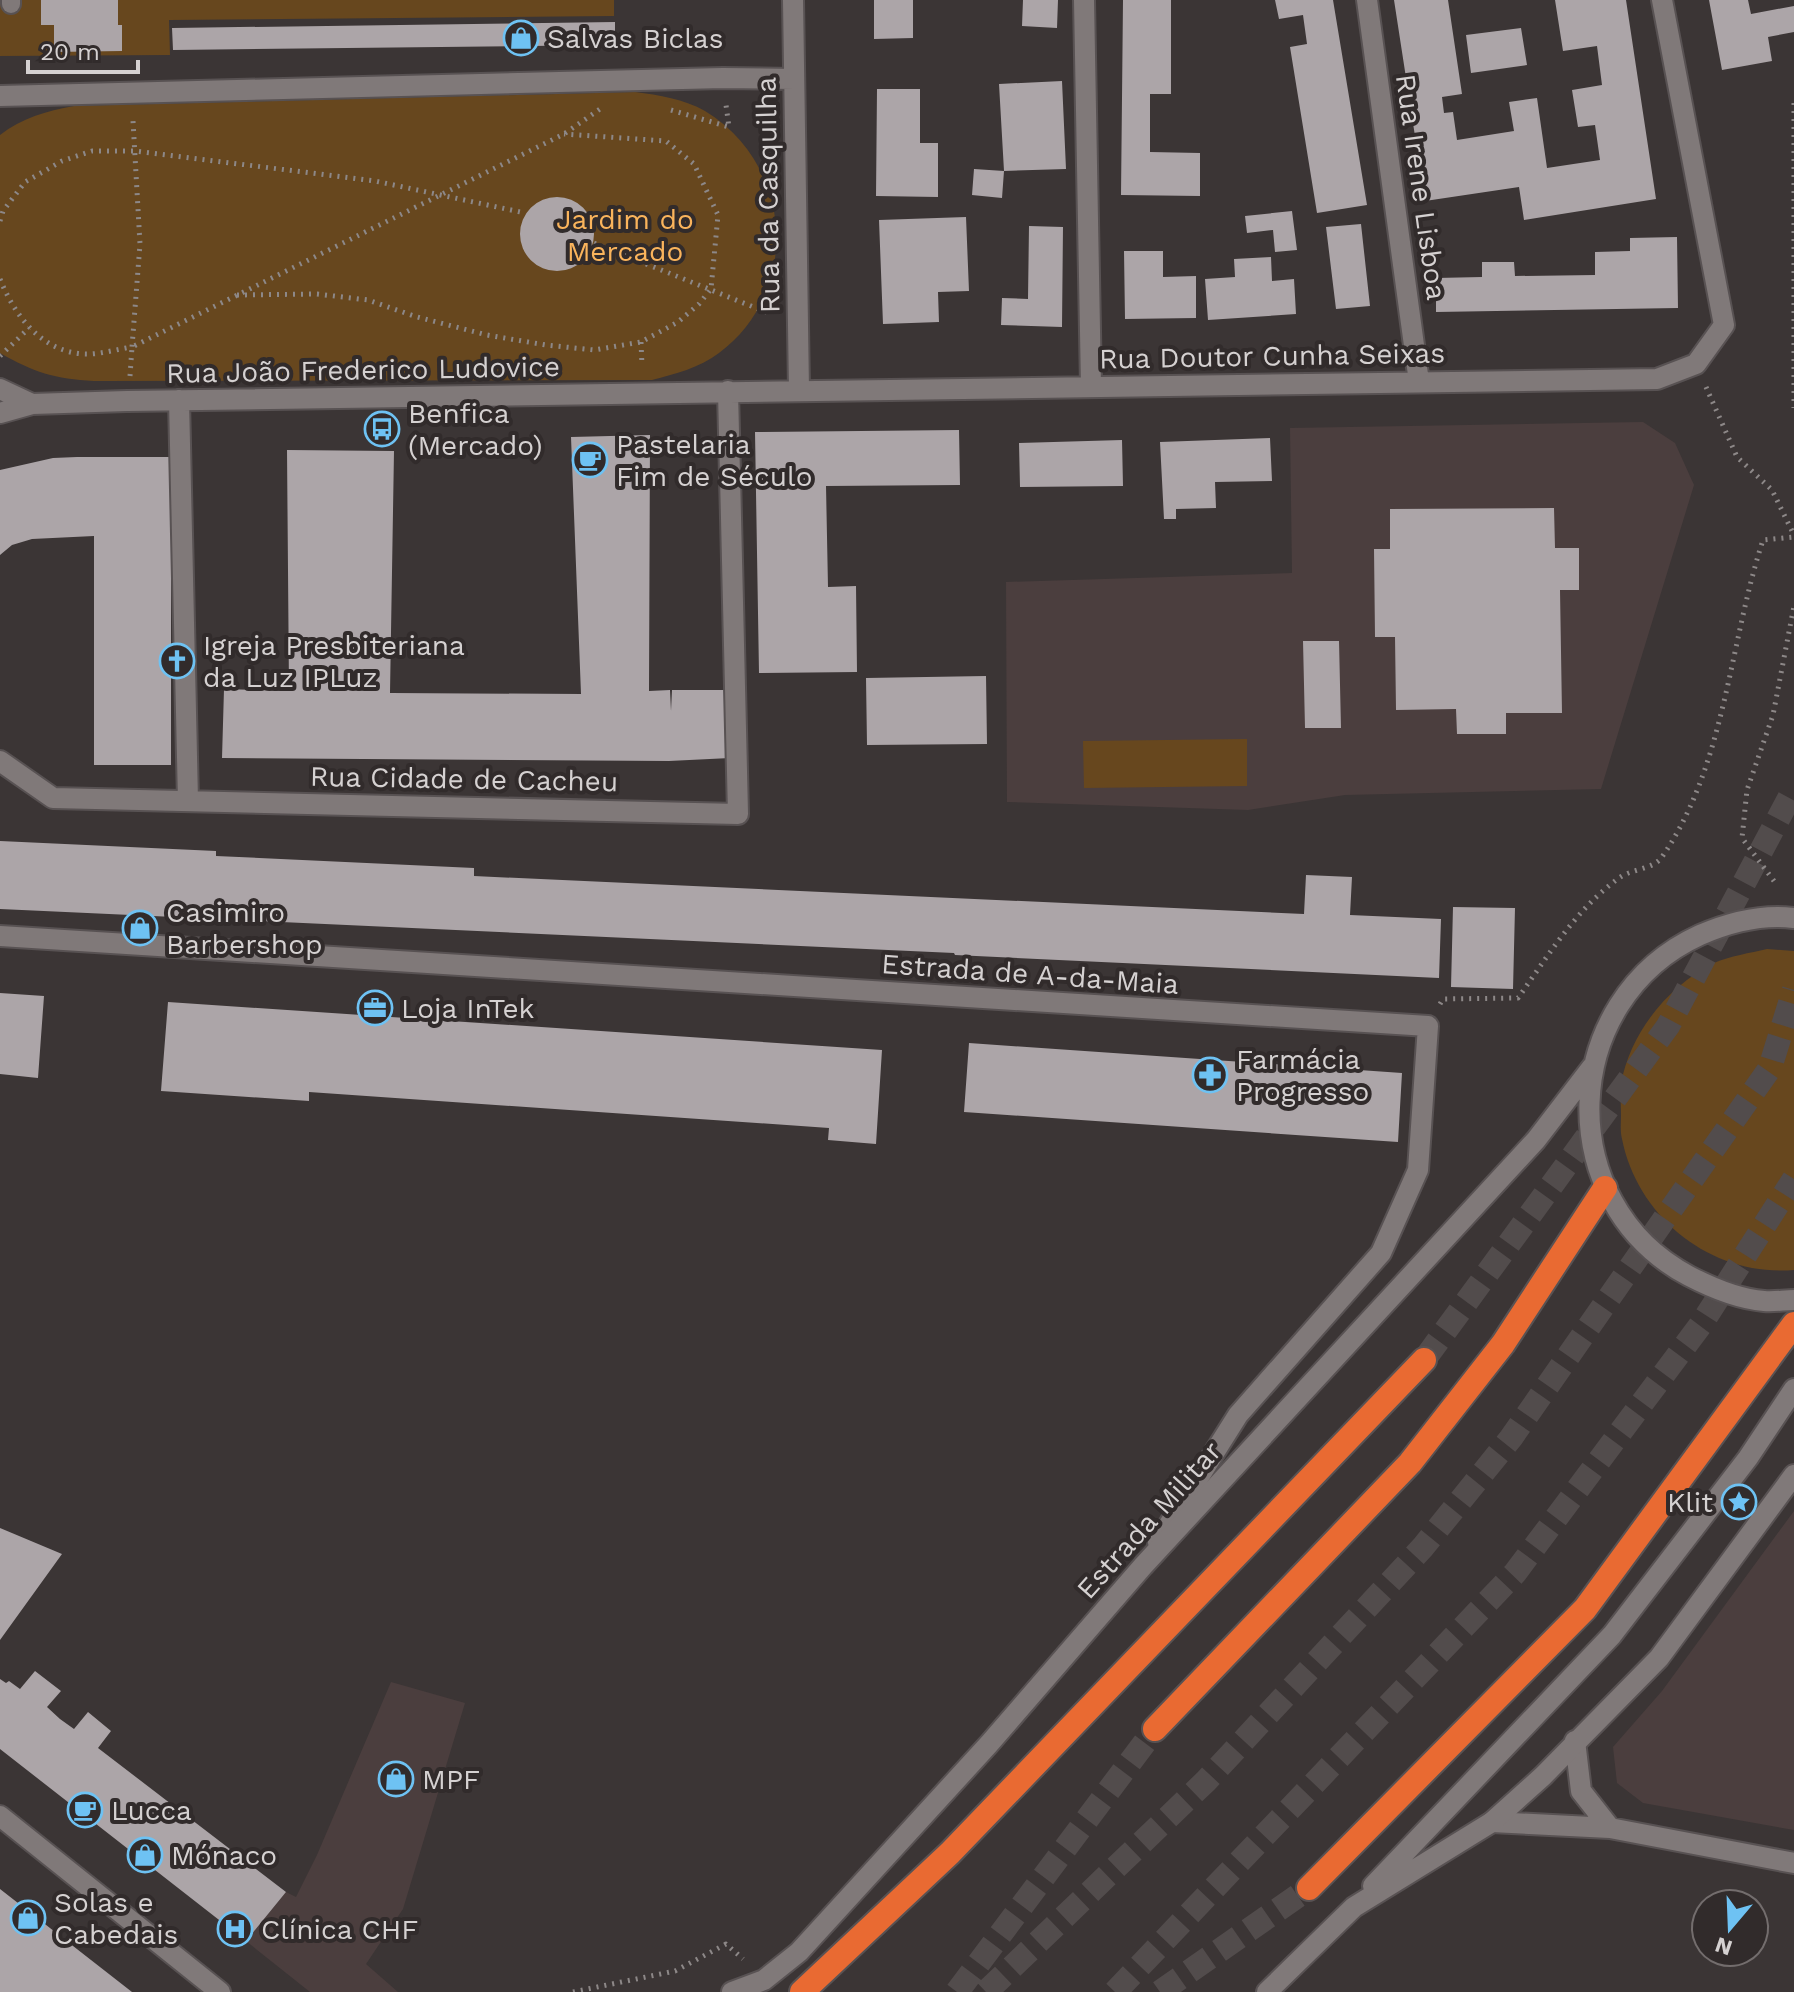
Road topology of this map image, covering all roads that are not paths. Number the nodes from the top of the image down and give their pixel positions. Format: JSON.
{"nodes":[{"id":1,"x":793,"y":0,"type":"edge"},
{"id":2,"x":1084,"y":0,"type":"edge"},
{"id":3,"x":1367,"y":0,"type":"edge"},
{"id":4,"x":1662,"y":0,"type":"edge"},
{"id":5,"x":794,"y":79,"type":"junction"},
{"id":6,"x":0,"y":96,"type":"edge"},
{"id":7,"x":1419,"y":382,"type":"junction"},
{"id":8,"x":1091,"y":386,"type":"junction"},
{"id":9,"x":0,"y":389,"type":"edge"},
{"id":10,"x":799,"y":390,"type":"junction"},
{"id":11,"x":728,"y":391,"type":"junction"},
{"id":12,"x":179,"y":400,"type":"junction"},
{"id":13,"x":32,"y":404,"type":"junction"},
{"id":14,"x":0,"y":413,"type":"edge"},
{"id":15,"x":0,"y":761,"type":"edge"},
{"id":16,"x":188,"y":801,"type":"junction"},
{"id":17,"x":1794,"y":918,"type":"edge"},
{"id":18,"x":0,"y":936,"type":"edge"},
{"id":19,"x":1592,"y":1067,"type":"junction"},
{"id":20,"x":1605,"y":1188,"type":"junction"},
{"id":21,"x":1794,"y":1300,"type":"edge"},
{"id":22,"x":1794,"y":1324,"type":"edge"},
{"id":23,"x":1424,"y":1360,"type":"tunnel mouth"},
{"id":24,"x":1794,"y":1389,"type":"edge"},
{"id":25,"x":1794,"y":1475,"type":"edge"},
{"id":26,"x":1143,"y":1566,"type":"junction"},
{"id":27,"x":1155,"y":1729,"type":"tunnel mouth"},
{"id":28,"x":1575,"y":1741,"type":"junction"},
{"id":29,"x":0,"y":1816,"type":"edge"},
{"id":30,"x":1492,"y":1822,"type":"junction"},
{"id":31,"x":1610,"y":1828,"type":"junction"},
{"id":32,"x":1794,"y":1863,"type":"edge"},
{"id":33,"x":1309,"y":1888,"type":"tunnel mouth"},
{"id":34,"x":1354,"y":1907,"type":"junction"},
{"id":35,"x":220,"y":1992,"type":"edge"},
{"id":36,"x":732,"y":1992,"type":"edge"},
{"id":37,"x":802,"y":1992,"type":"edge"},
{"id":38,"x":1267,"y":1992,"type":"edge"}],
"edges":[{"from":1,"to":5,"type":"street","name":"Rua da Casquilha"},
{"from":2,"to":8,"type":"street"},
{"from":3,"to":7,"type":"street","name":"Rua Irene Lisboa"},
{"from":4,"to":7,"type":"street","name":"Rua Doutor Cunha Seixas"},
{"from":5,"to":6,"type":"street"},
{"from":5,"to":10,"type":"street","name":"Rua da Casquilha"},
{"from":7,"to":8,"type":"street","name":"Rua Doutor Cunha Seixas"},
{"from":8,"to":10,"type":"street","name":"Rua Doutor Cunha Seixas"},
{"from":9,"to":13,"type":"street"},
{"from":10,"to":11,"type":"street","name":"Rua João Frederico Ludovice"},
{"from":11,"to":12,"type":"street","name":"Rua João Frederico Ludovice"},
{"from":11,"to":16,"type":"street","name":"Rua Cidade de Cacheu"},
{"from":12,"to":13,"type":"street","name":"Rua João Frederico Ludovice"},
{"from":12,"to":16,"type":"street"},
{"from":13,"to":14,"type":"street","name":"Rua João Frederico Ludovice"},
{"from":15,"to":16,"type":"street","name":"Rua Cidade de Cacheu"},
{"from":17,"to":19,"type":"street"},
{"from":18,"to":26,"type":"street","name":"Estrada de A-da-Maia"},
{"from":19,"to":20,"type":"street"},
{"from":19,"to":26,"type":"street","name":"Estrada Militar"},
{"from":20,"to":21,"type":"street"},
{"from":20,"to":27,"type":"highway"},
{"from":22,"to":33,"type":"highway"},
{"from":23,"to":37,"type":"highway"},
{"from":24,"to":34,"type":"street"},
{"from":25,"to":28,"type":"street"},
{"from":26,"to":36,"type":"street","name":"Estrada Militar"},
{"from":28,"to":30,"type":"street"},
{"from":28,"to":31,"type":"street"},
{"from":29,"to":35,"type":"street"},
{"from":30,"to":31,"type":"street"},
{"from":30,"to":34,"type":"street"},
{"from":31,"to":32,"type":"street"},
{"from":34,"to":38,"type":"street"}]}
